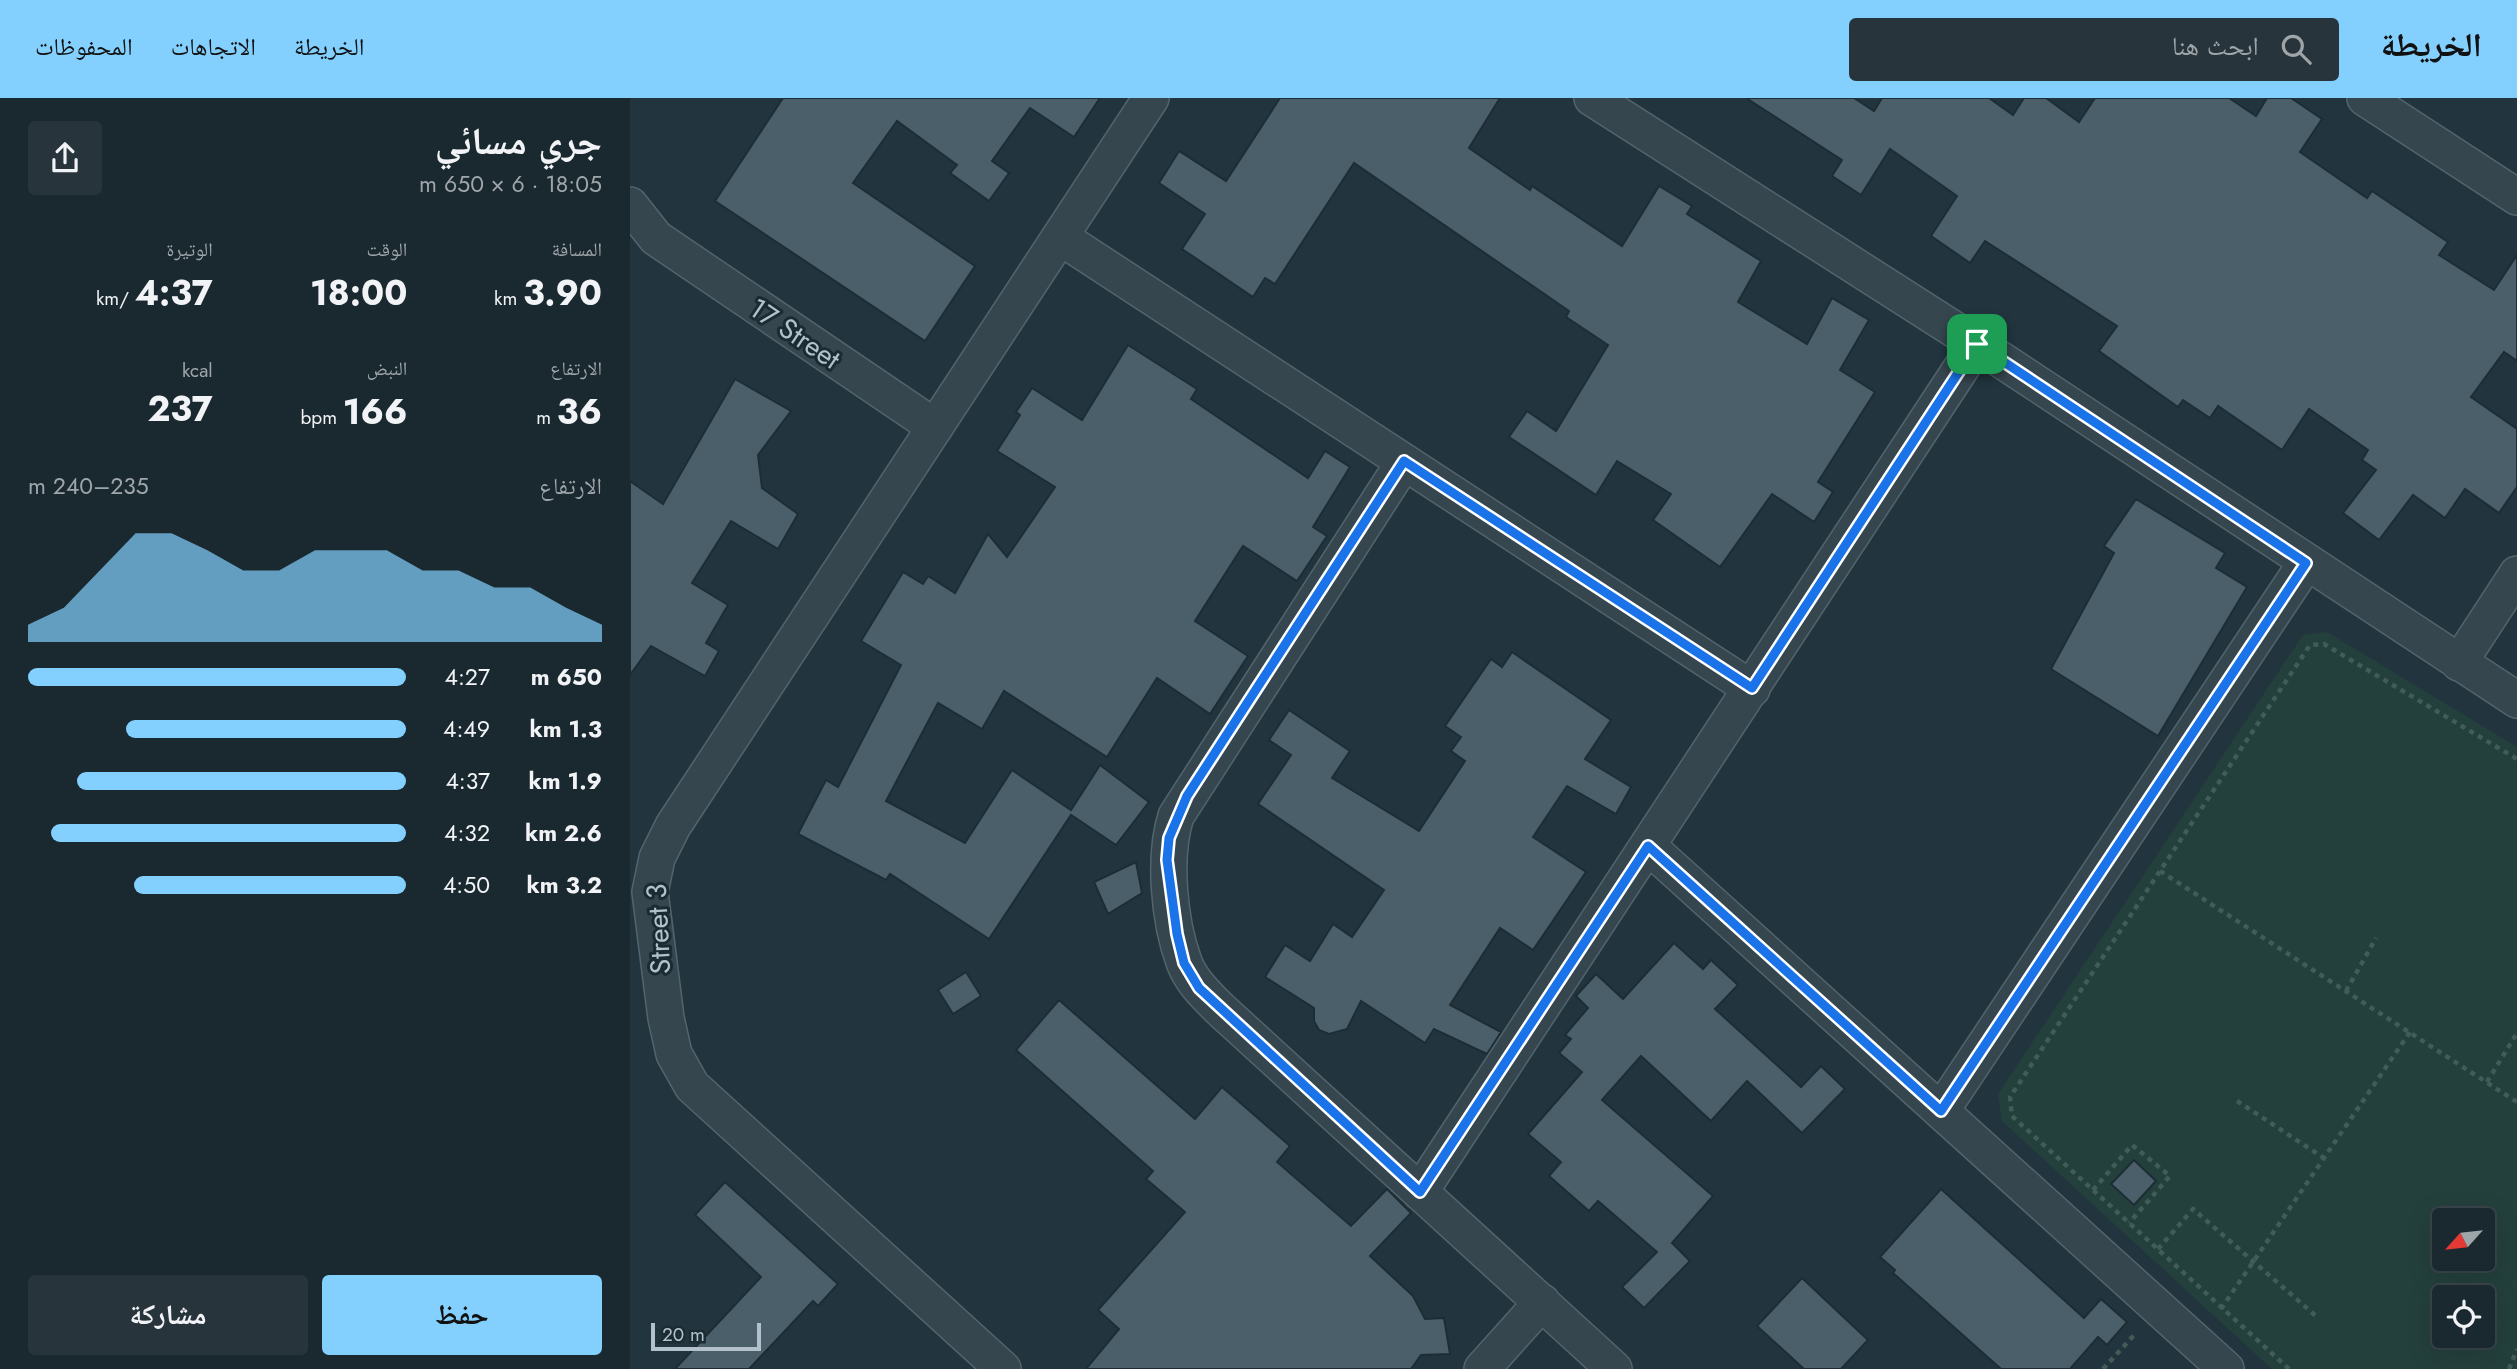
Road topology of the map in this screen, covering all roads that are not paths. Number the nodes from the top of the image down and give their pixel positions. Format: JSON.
{"nodes":[{"id":1,"x":1151,"y":98,"type":"edge"},
{"id":2,"x":1592,"y":98,"type":"edge"},
{"id":3,"x":2365,"y":98,"type":"edge"},
{"id":4,"x":1635,"y":109,"type":"edge"},
{"id":5,"x":2517,"y":197,"type":"edge"},
{"id":6,"x":630,"y":205,"type":"edge"},
{"id":7,"x":643,"y":236,"type":"edge"},
{"id":8,"x":1060,"y":237,"type":"junction"},
{"id":9,"x":1977,"y":344,"type":"junction"},
{"id":10,"x":934,"y":427,"type":"junction"},
{"id":11,"x":1404,"y":461,"type":"junction"},
{"id":12,"x":2306,"y":563,"type":"junction"},
{"id":13,"x":2517,"y":575,"type":"edge"},
{"id":14,"x":2459,"y":663,"type":"junction"},
{"id":15,"x":1752,"y":688,"type":"junction"},
{"id":16,"x":2517,"y":700,"type":"edge"},
{"id":17,"x":1648,"y":846,"type":"junction"},
{"id":18,"x":1941,"y":1111,"type":"junction"},
{"id":19,"x":1420,"y":1192,"type":"junction"},
{"id":20,"x":1542,"y":1302,"type":"junction"},
{"id":21,"x":1003,"y":1369,"type":"edge"},
{"id":22,"x":1482,"y":1369,"type":"edge"},
{"id":23,"x":1614,"y":1369,"type":"edge"},
{"id":24,"x":2226,"y":1369,"type":"edge"}],
"edges":[{"from":1,"to":8,"type":"street","name":"Street 3"},
{"from":2,"to":4,"type":"street"},
{"from":3,"to":5,"type":"street"},
{"from":4,"to":9,"type":"street"},
{"from":6,"to":7,"type":"street","name":"17 Street"},
{"from":7,"to":10,"type":"street","name":"17 Street"},
{"from":8,"to":10,"type":"street","name":"Street 3"},
{"from":8,"to":11,"type":"street"},
{"from":9,"to":12,"type":"street"},
{"from":9,"to":15,"type":"street"},
{"from":10,"to":21,"type":"street","name":"Street 3"},
{"from":11,"to":15,"type":"street"},
{"from":11,"to":19,"type":"street"},
{"from":12,"to":14,"type":"street"},
{"from":12,"to":18,"type":"street"},
{"from":13,"to":14,"type":"street"},
{"from":14,"to":16,"type":"street"},
{"from":15,"to":17,"type":"street"},
{"from":17,"to":18,"type":"street"},
{"from":17,"to":19,"type":"street"},
{"from":18,"to":24,"type":"street"},
{"from":19,"to":20,"type":"street"},
{"from":20,"to":22,"type":"street"},
{"from":20,"to":23,"type":"street"}]}
